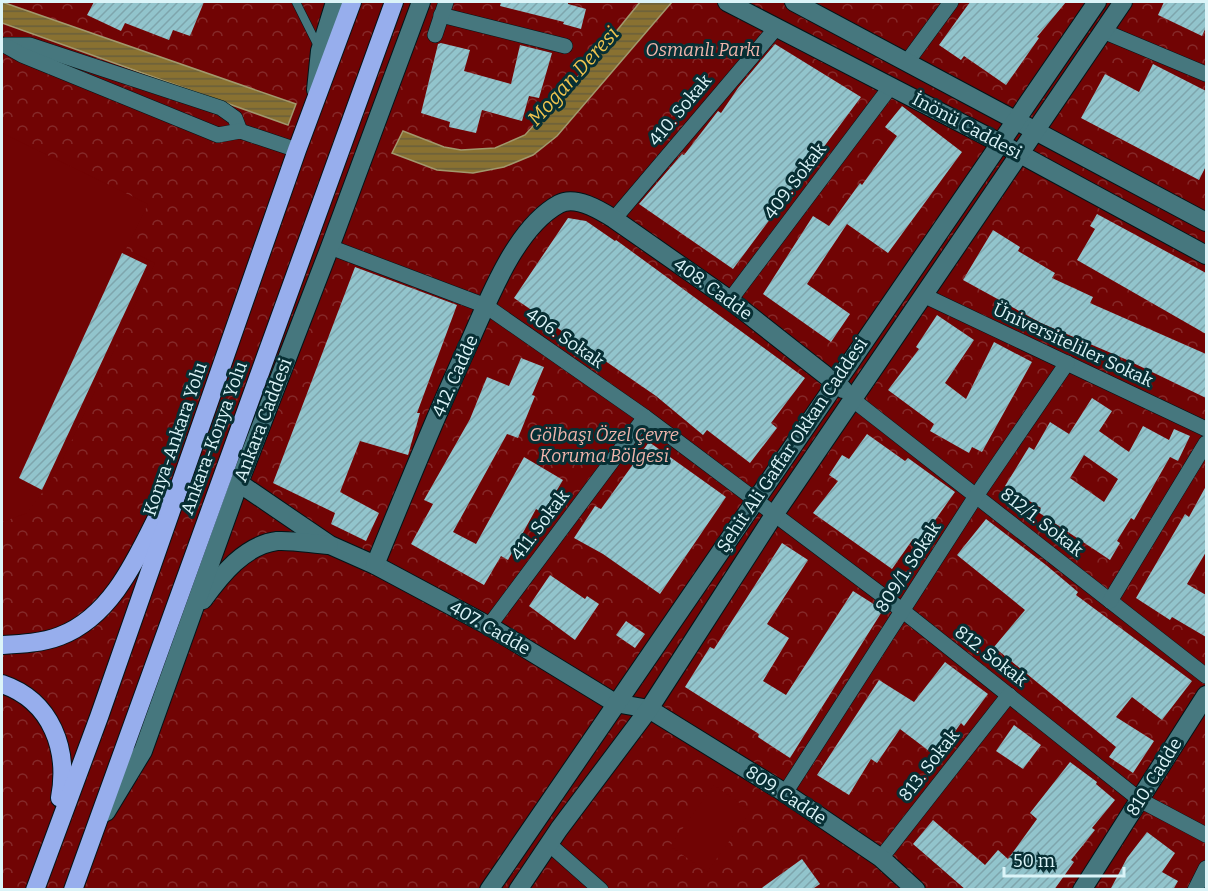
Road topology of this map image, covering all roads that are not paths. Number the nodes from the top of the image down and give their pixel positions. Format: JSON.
{"nodes":[{"id":1,"x":296,"y":2,"type":"edge"},
{"id":2,"x":335,"y":2,"type":"edge"},
{"id":3,"x":352,"y":2,"type":"edge"},
{"id":4,"x":394,"y":2,"type":"edge"},
{"id":5,"x":421,"y":2,"type":"edge"},
{"id":6,"x":727,"y":2,"type":"edge"},
{"id":7,"x":794,"y":2,"type":"edge"},
{"id":8,"x":951,"y":2,"type":"edge"},
{"id":9,"x":1096,"y":2,"type":"edge"},
{"id":10,"x":1123,"y":2,"type":"edge"},
{"id":11,"x":444,"y":8,"type":"edge"},
{"id":12,"x":777,"y":27,"type":"junction"},
{"id":13,"x":1103,"y":31,"type":"junction"},
{"id":14,"x":435,"y":35,"type":"dead end"},
{"id":15,"x":4,"y":45,"type":"edge"},
{"id":16,"x":565,"y":46,"type":"dead end"},
{"id":17,"x":320,"y":51,"type":"junction"},
{"id":18,"x":908,"y":62,"type":"junction"},
{"id":19,"x":1206,"y":74,"type":"edge"},
{"id":20,"x":891,"y":86,"type":"junction"},
{"id":21,"x":315,"y":99,"type":"junction"},
{"id":22,"x":1015,"y":118,"type":"junction"},
{"id":23,"x":1037,"y":130,"type":"junction"},
{"id":24,"x":240,"y":131,"type":"junction"},
{"id":25,"x":998,"y":142,"type":"junction"},
{"id":26,"x":297,"y":150,"type":"junction"},
{"id":27,"x":1020,"y":154,"type":"junction"},
{"id":28,"x":561,"y":203,"type":"joint"},
{"id":29,"x":614,"y":219,"type":"junction"},
{"id":30,"x":1206,"y":222,"type":"edge"},
{"id":31,"x":330,"y":247,"type":"junction"},
{"id":32,"x":1206,"y":255,"type":"edge"},
{"id":33,"x":923,"y":296,"type":"junction"},
{"id":34,"x":730,"y":300,"type":"junction"},
{"id":35,"x":486,"y":306,"type":"junction"},
{"id":36,"x":1067,"y":363,"type":"junction"},
{"id":37,"x":836,"y":381,"type":"junction"},
{"id":38,"x":852,"y":399,"type":"junction"},
{"id":39,"x":645,"y":417,"type":"junction"},
{"id":40,"x":1206,"y":429,"type":"edge"},
{"id":41,"x":197,"y":442,"type":"junction"},
{"id":42,"x":1206,"y":443,"type":"edge"},
{"id":43,"x":239,"y":483,"type":"junction"},
{"id":44,"x":976,"y":496,"type":"junction"},
{"id":45,"x":755,"y":501,"type":"junction"},
{"id":46,"x":774,"y":515,"type":"junction"},
{"id":47,"x":330,"y":545,"type":"junction"},
{"id":48,"x":375,"y":565,"type":"junction"},
{"id":49,"x":1110,"y":600,"type":"junction"},
{"id":50,"x":903,"y":611,"type":"junction"},
{"id":51,"x":191,"y":616,"type":"junction"},
{"id":52,"x":489,"y":626,"type":"junction"},
{"id":53,"x":2,"y":645,"type":"edge"},
{"id":54,"x":1206,"y":676,"type":"edge"},
{"id":55,"x":2,"y":684,"type":"edge"},
{"id":56,"x":1009,"y":695,"type":"junction"},
{"id":57,"x":1206,"y":695,"type":"edge"},
{"id":58,"x":615,"y":703,"type":"junction"},
{"id":59,"x":649,"y":710,"type":"junction"},
{"id":60,"x":786,"y":793,"type":"junction"},
{"id":61,"x":1140,"y":800,"type":"junction"},
{"id":62,"x":94,"y":832,"type":"junction"},
{"id":63,"x":1206,"y":835,"type":"edge"},
{"id":64,"x":549,"y":844,"type":"junction"},
{"id":65,"x":50,"y":850,"type":"junction"},
{"id":66,"x":881,"y":858,"type":"junction"},
{"id":67,"x":1206,"y":868,"type":"edge"},
{"id":68,"x":35,"y":890,"type":"edge"},
{"id":69,"x":74,"y":890,"type":"edge"},
{"id":70,"x":489,"y":890,"type":"edge"},
{"id":71,"x":518,"y":890,"type":"edge"},
{"id":72,"x":601,"y":890,"type":"edge"},
{"id":73,"x":916,"y":890,"type":"edge"},
{"id":74,"x":1082,"y":890,"type":"edge"},
{"id":75,"x":1194,"y":890,"type":"edge"}],
"edges":[{"from":1,"to":17,"type":"lane"},
{"from":2,"to":17,"type":"street"},
{"from":3,"to":21,"type":"highway","name":"Konya-Ankara Yolu"},
{"from":4,"to":62,"type":"highway","name":"Ankara-Konya Yolu"},
{"from":5,"to":31,"type":"street","name":"Ankara Caddesi"},
{"from":6,"to":12,"type":"street","name":"İnönü Caddesi"},
{"from":7,"to":18,"type":"street"},
{"from":8,"to":18,"type":"street"},
{"from":9,"to":22,"type":"street","name":"Şehit Ali Gaffar Okkan Caddesi"},
{"from":10,"to":13,"type":"street","name":"Şehit Ali Gaffar Okkan Caddesi"},
{"from":11,"to":14,"type":"street"},
{"from":11,"to":16,"type":"street"},
{"from":12,"to":20,"type":"street","name":"İnönü Caddesi"},
{"from":12,"to":29,"type":"street","name":"410. Sokak"},
{"from":13,"to":19,"type":"street"},
{"from":13,"to":23,"type":"street","name":"Şehit Ali Gaffar Okkan Caddesi"},
{"from":15,"to":24,"type":"street"},
{"from":15,"to":24,"type":"street"},
{"from":17,"to":21,"type":"street"},
{"from":18,"to":22,"type":"street"},
{"from":20,"to":25,"type":"street","name":"İnönü Caddesi"},
{"from":20,"to":34,"type":"street","name":"409. Sokak"},
{"from":21,"to":26,"type":"highway","name":"Konya-Ankara Yolu"},
{"from":22,"to":23,"type":"street"},
{"from":22,"to":25,"type":"street","name":"Şehit Ali Gaffar Okkan Caddesi"},
{"from":23,"to":27,"type":"street","name":"Şehit Ali Gaffar Okkan Caddesi"},
{"from":23,"to":30,"type":"street"},
{"from":24,"to":26,"type":"street"},
{"from":25,"to":27,"type":"street","name":"İnönü Caddesi"},
{"from":25,"to":37,"type":"street","name":"Şehit Ali Gaffar Okkan Caddesi"},
{"from":26,"to":41,"type":"highway","name":"Konya-Ankara Yolu"},
{"from":27,"to":32,"type":"street","name":"İnönü Caddesi"},
{"from":27,"to":33,"type":"street","name":"Şehit Ali Gaffar Okkan Caddesi"},
{"from":28,"to":29,"type":"street","name":"408. Cadde"},
{"from":28,"to":35,"type":"street","name":"412. Cadde"},
{"from":29,"to":34,"type":"street","name":"408. Cadde"},
{"from":31,"to":35,"type":"street","name":"406. Sokak"},
{"from":31,"to":43,"type":"street","name":"Ankara Caddesi"},
{"from":33,"to":36,"type":"street","name":"Üniversiteliler Sokak"},
{"from":33,"to":38,"type":"street","name":"Şehit Ali Gaffar Okkan Caddesi"},
{"from":34,"to":37,"type":"street","name":"408. Cadde"},
{"from":35,"to":39,"type":"street","name":"406. Sokak"},
{"from":35,"to":48,"type":"street","name":"412. Cadde"},
{"from":36,"to":40,"type":"street","name":"Üniversiteliler Sokak"},
{"from":36,"to":44,"type":"street","name":"809/1. Sokak"},
{"from":37,"to":38,"type":"street","name":"408. Cadde"},
{"from":37,"to":45,"type":"street","name":"Şehit Ali Gaffar Okkan Caddesi"},
{"from":38,"to":44,"type":"street","name":"812/1. Sokak"},
{"from":38,"to":46,"type":"street","name":"Şehit Ali Gaffar Okkan Caddesi"},
{"from":39,"to":45,"type":"street","name":"406. Sokak"},
{"from":39,"to":52,"type":"street","name":"411. Sokak"},
{"from":41,"to":53,"type":"highway"},
{"from":41,"to":65,"type":"highway","name":"Konya-Ankara Yolu"},
{"from":42,"to":49,"type":"street"},
{"from":43,"to":47,"type":"street"},
{"from":43,"to":51,"type":"street","name":"Ankara Caddesi"},
{"from":44,"to":49,"type":"street","name":"812/1. Sokak"},
{"from":44,"to":50,"type":"street","name":"809/1. Sokak"},
{"from":45,"to":46,"type":"street","name":"812. Sokak"},
{"from":45,"to":58,"type":"street","name":"Şehit Ali Gaffar Okkan Caddesi"},
{"from":46,"to":50,"type":"street","name":"812. Sokak"},
{"from":46,"to":59,"type":"street","name":"Şehit Ali Gaffar Okkan Caddesi"},
{"from":47,"to":48,"type":"street","name":"407. Cadde"},
{"from":47,"to":51,"type":"street"},
{"from":48,"to":52,"type":"street","name":"407. Cadde"},
{"from":49,"to":54,"type":"street","name":"812/1. Sokak"},
{"from":50,"to":56,"type":"street","name":"812. Sokak"},
{"from":50,"to":60,"type":"street","name":"809/1. Sokak"},
{"from":51,"to":62,"type":"street","name":"Ankara Caddesi"},
{"from":52,"to":58,"type":"street","name":"407. Cadde"},
{"from":55,"to":65,"type":"highway"},
{"from":56,"to":61,"type":"street","name":"812. Sokak"},
{"from":56,"to":66,"type":"street","name":"813. Sokak"},
{"from":57,"to":61,"type":"street","name":"810. Cadde"},
{"from":58,"to":59,"type":"street","name":"407. Cadde"},
{"from":58,"to":70,"type":"street","name":"Şehit Ali Gaffar Okkan Caddesi"},
{"from":59,"to":60,"type":"street","name":"809. Cadde"},
{"from":59,"to":64,"type":"street","name":"Şehit Ali Gaffar Okkan Caddesi"},
{"from":60,"to":66,"type":"street","name":"809. Cadde"},
{"from":61,"to":63,"type":"street","name":"812. Sokak"},
{"from":61,"to":74,"type":"street","name":"810. Cadde"},
{"from":62,"to":69,"type":"highway","name":"Ankara-Konya Yolu"},
{"from":64,"to":71,"type":"street","name":"Şehit Ali Gaffar Okkan Caddesi"},
{"from":64,"to":72,"type":"street"},
{"from":65,"to":68,"type":"highway","name":"Konya-Ankara Yolu"},
{"from":66,"to":73,"type":"street","name":"809. Cadde"},
{"from":67,"to":75,"type":"street"}]}
